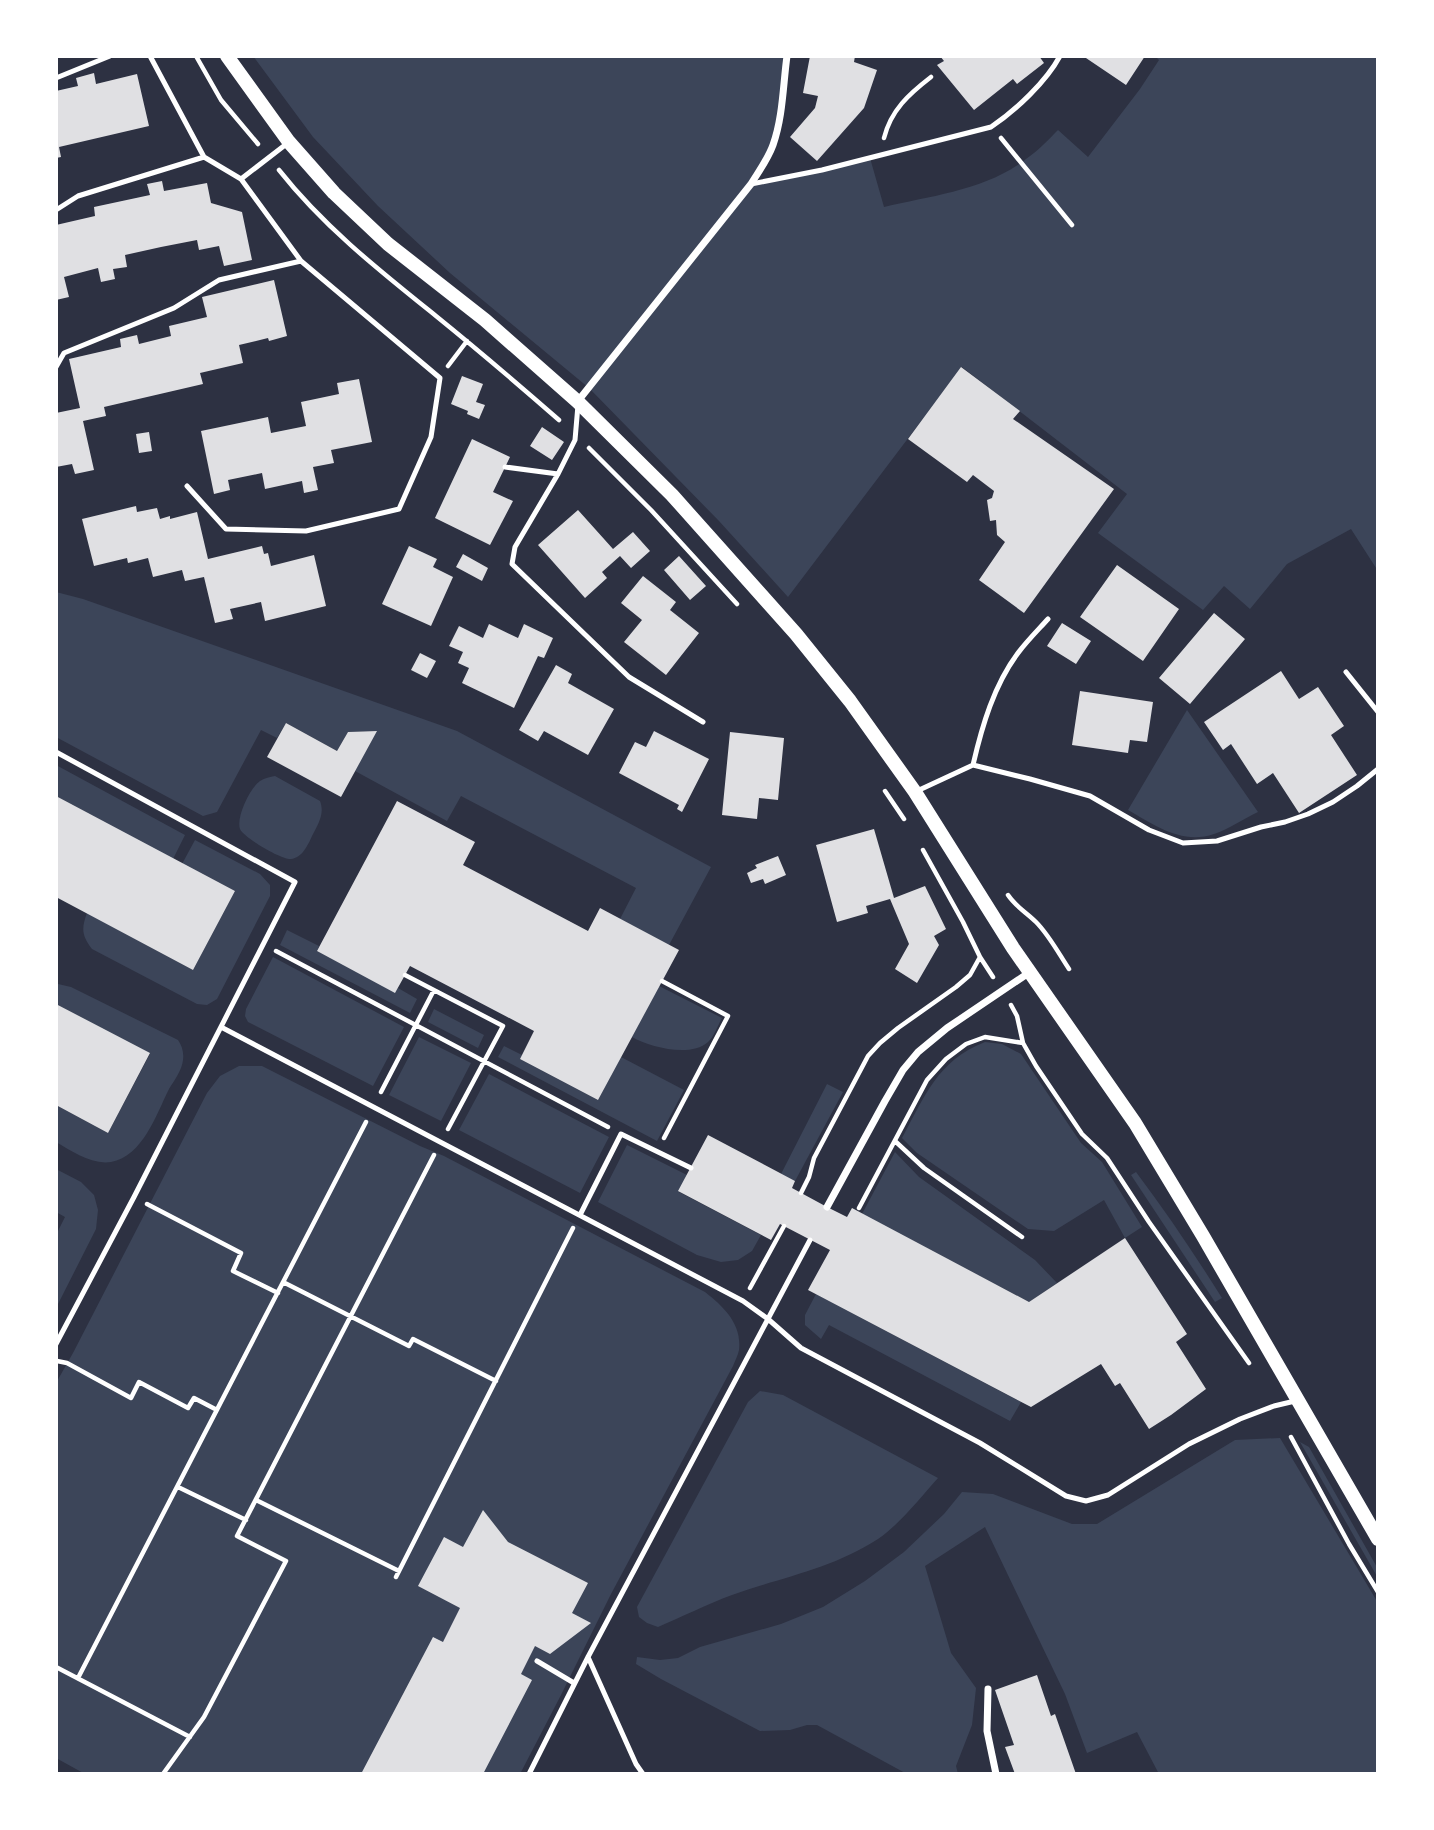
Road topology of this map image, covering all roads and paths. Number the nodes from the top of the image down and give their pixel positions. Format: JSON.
{"nodes":[{"id":1,"x":110,"y":56,"type":"edge"},
{"id":2,"x":150,"y":56,"type":"edge"},
{"id":3,"x":196,"y":56,"type":"edge"},
{"id":4,"x":227,"y":56,"type":"edge"},
{"id":5,"x":787,"y":56,"type":"edge"},
{"id":6,"x":1060,"y":56,"type":"edge"},
{"id":7,"x":931,"y":77,"type":"dead end"},
{"id":8,"x":56,"y":78,"type":"edge"},
{"id":9,"x":991,"y":127,"type":"junction"},
{"id":10,"x":289,"y":142,"type":"junction"},
{"id":11,"x":879,"y":155,"type":"junction"},
{"id":12,"x":204,"y":157,"type":"junction"},
{"id":13,"x":269,"y":157,"type":"junction"},
{"id":14,"x":241,"y":179,"type":"junction"},
{"id":15,"x":751,"y":184,"type":"junction"},
{"id":16,"x":56,"y":210,"type":"edge"},
{"id":17,"x":1072,"y":225,"type":"dead end"},
{"id":18,"x":301,"y":261,"type":"junction"},
{"id":19,"x":467,"y":341,"type":"junction"},
{"id":20,"x":56,"y":367,"type":"edge"},
{"id":21,"x":440,"y":378,"type":"junction"},
{"id":22,"x":578,"y":402,"type":"junction"},
{"id":23,"x":575,"y":434,"type":"junction"},
{"id":24,"x":505,"y":467,"type":"dead end"},
{"id":25,"x":558,"y":474,"type":"junction"},
{"id":26,"x":187,"y":486,"type":"dead end"},
{"id":27,"x":742,"y":609,"type":"dead end"},
{"id":28,"x":1048,"y":619,"type":"dead end"},
{"id":29,"x":1346,"y":672,"type":"dead end"},
{"id":30,"x":1378,"y":712,"type":"edge"},
{"id":31,"x":703,"y":722,"type":"dead end"},
{"id":32,"x":56,"y":752,"type":"edge"},
{"id":33,"x":973,"y":765,"type":"junction"},
{"id":34,"x":1378,"y":769,"type":"edge"},
{"id":35,"x":880,"y":784,"type":"dead end"},
{"id":36,"x":915,"y":792,"type":"junction"},
{"id":37,"x":910,"y":828,"type":"dead end"},
{"id":38,"x":917,"y":839,"type":"dead end"},
{"id":39,"x":1001,"y":884,"type":"dead end"},
{"id":40,"x":264,"y":944,"type":"junction"},
{"id":41,"x":980,"y":957,"type":"junction"},
{"id":42,"x":1069,"y":969,"type":"dead end"},
{"id":43,"x":1030,"y":972,"type":"junction"},
{"id":44,"x":405,"y":975,"type":"dead end"},
{"id":45,"x":662,"y":981,"type":"dead end"},
{"id":46,"x":434,"y":990,"type":"junction"},
{"id":47,"x":1003,"y":991,"type":"junction"},
{"id":48,"x":416,"y":1025,"type":"junction"},
{"id":49,"x":220,"y":1027,"type":"junction"},
{"id":50,"x":1023,"y":1043,"type":"junction"},
{"id":51,"x":484,"y":1060,"type":"junction"},
{"id":52,"x":373,"y":1107,"type":"junction"},
{"id":53,"x":608,"y":1127,"type":"dead end"},
{"id":54,"x":895,"y":1141,"type":"junction"},
{"id":55,"x":440,"y":1144,"type":"junction"},
{"id":56,"x":657,"y":1152,"type":"junction"},
{"id":57,"x":691,"y":1168,"type":"dead end"},
{"id":58,"x":801,"y":1193,"type":"dead end"},
{"id":59,"x":134,"y":1197,"type":"junction"},
{"id":60,"x":827,"y":1207,"type":"dead end"},
{"id":61,"x":859,"y":1208,"type":"dead end"},
{"id":62,"x":580,"y":1215,"type":"junction"},
{"id":63,"x":784,"y":1226,"type":"dead end"},
{"id":64,"x":1022,"y":1237,"type":"dead end"},
{"id":65,"x":810,"y":1240,"type":"dead end"},
{"id":66,"x":283,"y":1282,"type":"junction"},
{"id":67,"x":278,"y":1293,"type":"junction"},
{"id":68,"x":743,"y":1301,"type":"junction"},
{"id":69,"x":351,"y":1317,"type":"junction"},
{"id":70,"x":768,"y":1318,"type":"junction"},
{"id":71,"x":56,"y":1344,"type":"edge"},
{"id":72,"x":56,"y":1361,"type":"edge"},
{"id":73,"x":1251,"y":1367,"type":"dead end"},
{"id":74,"x":496,"y":1381,"type":"junction"},
{"id":75,"x":1298,"y":1400,"type":"junction"},
{"id":76,"x":1274,"y":1406,"type":"junction"},
{"id":77,"x":217,"y":1410,"type":"junction"},
{"id":78,"x":178,"y":1487,"type":"junction"},
{"id":79,"x":256,"y":1500,"type":"junction"},
{"id":80,"x":246,"y":1520,"type":"junction"},
{"id":81,"x":1378,"y":1539,"type":"edge"},
{"id":82,"x":1378,"y":1592,"type":"edge"},
{"id":83,"x":588,"y":1657,"type":"junction"},
{"id":84,"x":537,"y":1661,"type":"dead end"},
{"id":85,"x":56,"y":1667,"type":"edge"},
{"id":86,"x":79,"y":1678,"type":"junction"},
{"id":87,"x":574,"y":1684,"type":"junction"},
{"id":88,"x":988,"y":1689,"type":"dead end"},
{"id":89,"x":190,"y":1737,"type":"junction"},
{"id":90,"x":163,"y":1774,"type":"edge"},
{"id":91,"x":529,"y":1774,"type":"edge"},
{"id":92,"x":643,"y":1774,"type":"edge"},
{"id":93,"x":996,"y":1774,"type":"edge"}],
"edges":[{"from":1,"to":8,"type":"lane"},
{"from":2,"to":12,"type":"lane"},
{"from":3,"to":13,"type":"path"},
{"from":4,"to":10,"type":"main road"},
{"from":5,"to":15,"type":"street"},
{"from":6,"to":9,"type":"lane"},
{"from":7,"to":11,"type":"path"},
{"from":9,"to":11,"type":"lane"},
{"from":9,"to":17,"type":"path"},
{"from":10,"to":13,"type":"lane"},
{"from":10,"to":22,"type":"main road"},
{"from":11,"to":15,"type":"lane"},
{"from":12,"to":14,"type":"lane"},
{"from":12,"to":16,"type":"lane"},
{"from":13,"to":14,"type":"lane"},
{"from":13,"to":19,"type":"path"},
{"from":14,"to":18,"type":"lane"},
{"from":15,"to":22,"type":"street"},
{"from":18,"to":20,"type":"lane"},
{"from":18,"to":21,"type":"lane"},
{"from":19,"to":21,"type":"path"},
{"from":19,"to":23,"type":"path"},
{"from":21,"to":26,"type":"lane"},
{"from":22,"to":23,"type":"lane"},
{"from":22,"to":36,"type":"main road"},
{"from":23,"to":25,"type":"lane"},
{"from":23,"to":27,"type":"path"},
{"from":24,"to":25,"type":"lane"},
{"from":25,"to":31,"type":"lane"},
{"from":28,"to":33,"type":"lane"},
{"from":29,"to":30,"type":"lane"},
{"from":32,"to":40,"type":"lane"},
{"from":33,"to":34,"type":"lane"},
{"from":33,"to":36,"type":"lane"},
{"from":35,"to":37,"type":"path"},
{"from":36,"to":43,"type":"main road"},
{"from":38,"to":41,"type":"path"},
{"from":39,"to":42,"type":"path"},
{"from":40,"to":48,"type":"path"},
{"from":40,"to":49,"type":"lane"},
{"from":41,"to":47,"type":"path"},
{"from":41,"to":58,"type":"path"},
{"from":43,"to":47,"type":"street"},
{"from":43,"to":75,"type":"main road"},
{"from":44,"to":46,"type":"path"},
{"from":45,"to":56,"type":"path"},
{"from":46,"to":48,"type":"path"},
{"from":46,"to":51,"type":"path"},
{"from":47,"to":50,"type":"path"},
{"from":47,"to":60,"type":"street"},
{"from":48,"to":51,"type":"path"},
{"from":48,"to":52,"type":"path"},
{"from":49,"to":52,"type":"lane"},
{"from":49,"to":59,"type":"lane"},
{"from":50,"to":54,"type":"path"},
{"from":50,"to":73,"type":"path"},
{"from":51,"to":53,"type":"path"},
{"from":51,"to":55,"type":"path"},
{"from":52,"to":55,"type":"lane"},
{"from":52,"to":66,"type":"path"},
{"from":54,"to":61,"type":"path"},
{"from":54,"to":64,"type":"path"},
{"from":55,"to":62,"type":"lane"},
{"from":55,"to":69,"type":"path"},
{"from":56,"to":57,"type":"lane"},
{"from":56,"to":62,"type":"lane"},
{"from":59,"to":67,"type":"path"},
{"from":59,"to":71,"type":"lane"},
{"from":62,"to":68,"type":"lane"},
{"from":62,"to":74,"type":"path"},
{"from":63,"to":68,"type":"path"},
{"from":65,"to":70,"type":"lane"},
{"from":66,"to":67,"type":"path"},
{"from":66,"to":69,"type":"path"},
{"from":67,"to":77,"type":"path"},
{"from":68,"to":70,"type":"lane"},
{"from":69,"to":74,"type":"path"},
{"from":69,"to":79,"type":"path"},
{"from":70,"to":76,"type":"lane"},
{"from":70,"to":83,"type":"lane"},
{"from":72,"to":77,"type":"path"},
{"from":74,"to":79,"type":"path"},
{"from":75,"to":76,"type":"lane"},
{"from":75,"to":81,"type":"main road"},
{"from":76,"to":82,"type":"path"},
{"from":77,"to":78,"type":"path"},
{"from":78,"to":80,"type":"path"},
{"from":78,"to":86,"type":"path"},
{"from":79,"to":80,"type":"path"},
{"from":80,"to":89,"type":"path"},
{"from":83,"to":87,"type":"lane"},
{"from":83,"to":92,"type":"lane"},
{"from":84,"to":87,"type":"lane"},
{"from":85,"to":86,"type":"path"},
{"from":86,"to":89,"type":"path"},
{"from":87,"to":91,"type":"lane"},
{"from":88,"to":93,"type":"street"},
{"from":89,"to":90,"type":"path"}]}
